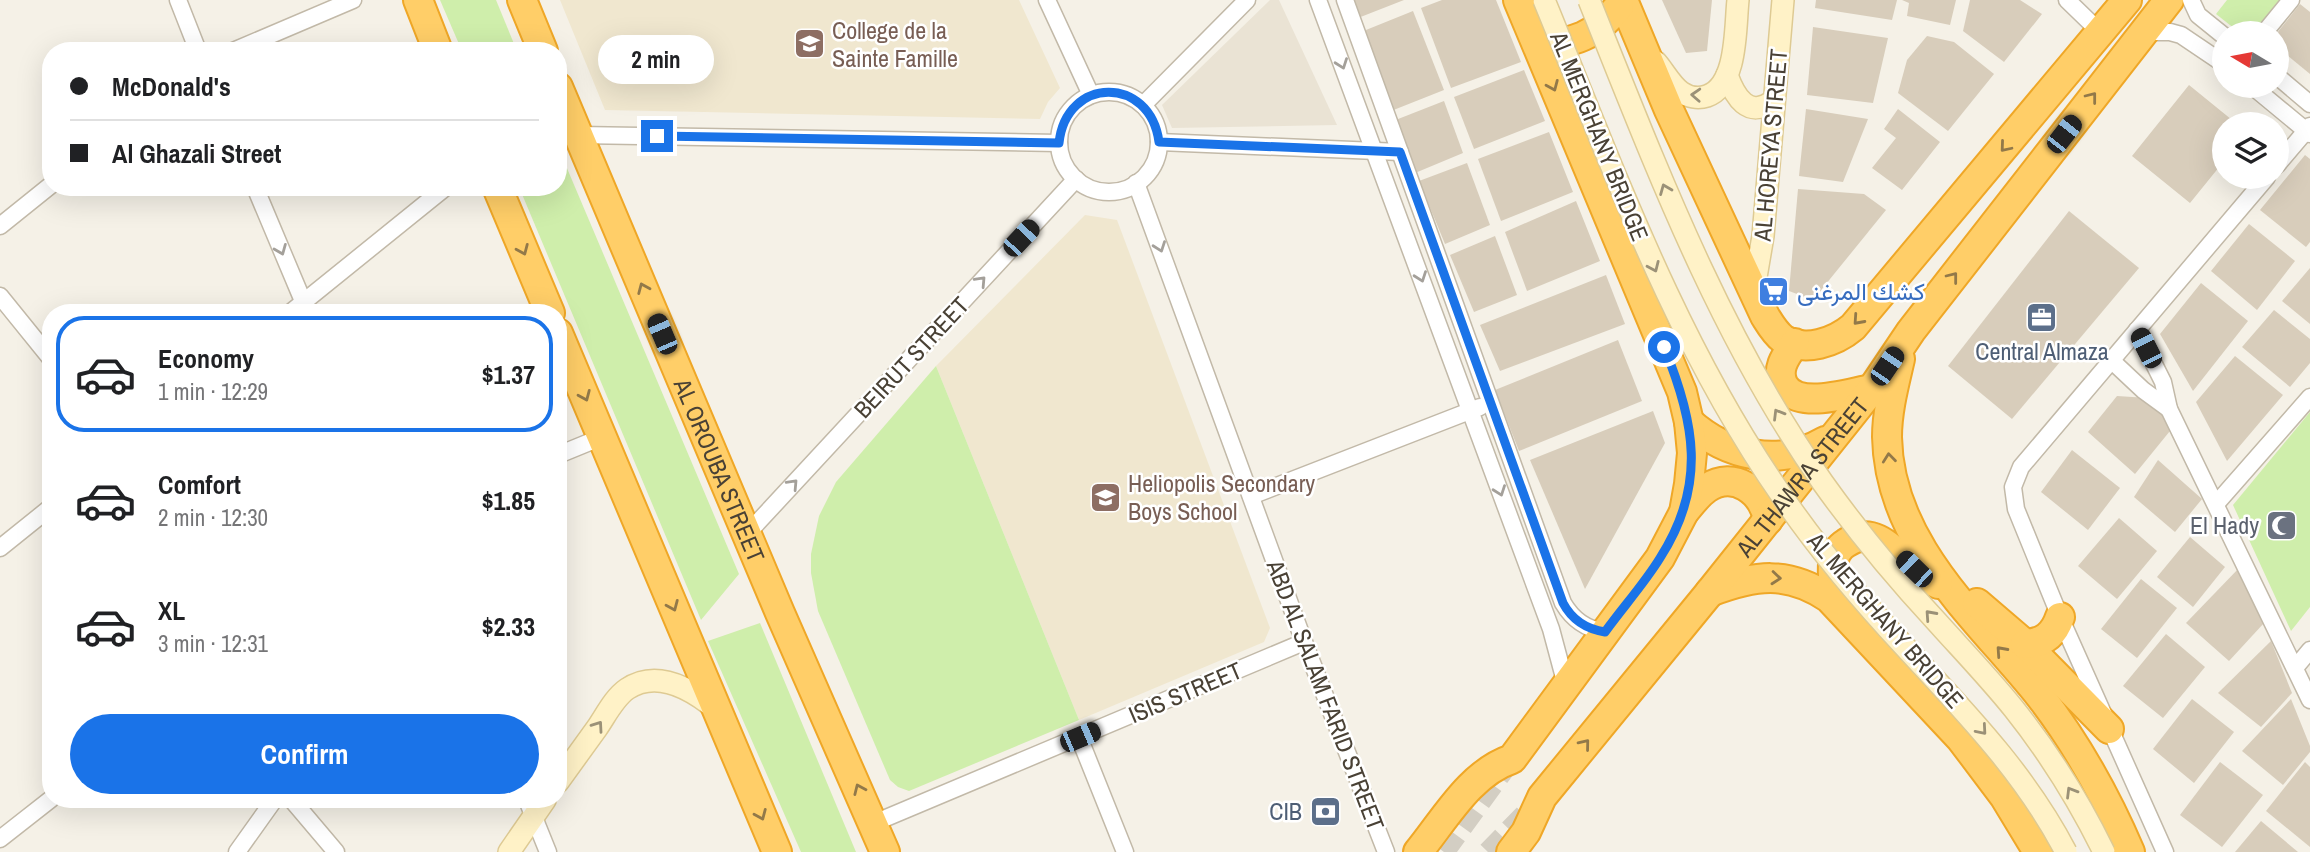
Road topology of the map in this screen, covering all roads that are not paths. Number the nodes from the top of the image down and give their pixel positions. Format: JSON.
{"nodes":[{"id":1,"x":178,"y":0,"type":"edge"},
{"id":2,"x":353,"y":0,"type":"edge"},
{"id":3,"x":418,"y":0,"type":"edge"},
{"id":4,"x":522,"y":0,"type":"edge"},
{"id":5,"x":1047,"y":0,"type":"edge"},
{"id":6,"x":1247,"y":0,"type":"edge"},
{"id":7,"x":1318,"y":0,"type":"edge"},
{"id":8,"x":1345,"y":0,"type":"edge"},
{"id":9,"x":1518,"y":0,"type":"edge"},
{"id":10,"x":1544,"y":0,"type":"edge"},
{"id":11,"x":1589,"y":0,"type":"edge"},
{"id":12,"x":1623,"y":0,"type":"edge"},
{"id":13,"x":1738,"y":0,"type":"edge"},
{"id":14,"x":1783,"y":0,"type":"edge"},
{"id":15,"x":2067,"y":0,"type":"edge"},
{"id":16,"x":2127,"y":0,"type":"edge"},
{"id":17,"x":2169,"y":0,"type":"edge"},
{"id":18,"x":2191,"y":0,"type":"edge"},
{"id":19,"x":2291,"y":0,"type":"edge"},
{"id":20,"x":2274,"y":21,"type":"edge"},
{"id":21,"x":2212,"y":27,"type":"edge"},
{"id":22,"x":2143,"y":32,"type":"junction"},
{"id":23,"x":2101,"y":33,"type":"junction"},
{"id":24,"x":194,"y":42,"type":"edge"},
{"id":25,"x":254,"y":42,"type":"edge"},
{"id":26,"x":434,"y":42,"type":"edge"},
{"id":27,"x":539,"y":42,"type":"edge"},
{"id":28,"x":1537,"y":44,"type":"junction"},
{"id":29,"x":1644,"y":52,"type":"junction"},
{"id":30,"x":2212,"y":56,"type":"edge"},
{"id":31,"x":1727,"y":75,"type":"junction"},
{"id":32,"x":2289,"y":86,"type":"edge"},
{"id":33,"x":1091,"y":95,"type":"junction"},
{"id":34,"x":2268,"y":98,"type":"edge"},
{"id":35,"x":1773,"y":101,"type":"junction"},
{"id":36,"x":2310,"y":104,"type":"edge"},
{"id":37,"x":1143,"y":105,"type":"junction"},
{"id":38,"x":567,"y":109,"type":"edge"},
{"id":39,"x":2309,"y":130,"type":"edge"},
{"id":40,"x":578,"y":135,"type":"junction"},
{"id":41,"x":1159,"y":142,"type":"junction"},
{"id":42,"x":1059,"y":143,"type":"junction"},
{"id":43,"x":1374,"y":151,"type":"junction"},
{"id":44,"x":1400,"y":152,"type":"junction"},
{"id":45,"x":2289,"y":152,"type":"edge"},
{"id":46,"x":1076,"y":179,"type":"junction"},
{"id":47,"x":1136,"y":183,"type":"junction"},
{"id":48,"x":2257,"y":189,"type":"edge"},
{"id":49,"x":42,"y":192,"type":"edge"},
{"id":50,"x":258,"y":196,"type":"edge"},
{"id":51,"x":435,"y":196,"type":"edge"},
{"id":52,"x":501,"y":196,"type":"edge"},
{"id":53,"x":0,"y":226,"type":"edge"},
{"id":54,"x":1754,"y":289,"type":"junction"},
{"id":55,"x":0,"y":296,"type":"edge"},
{"id":56,"x":299,"y":304,"type":"edge"},
{"id":57,"x":308,"y":304,"type":"edge"},
{"id":58,"x":546,"y":304,"type":"edge"},
{"id":59,"x":2137,"y":330,"type":"junction"},
{"id":60,"x":1795,"y":343,"type":"junction"},
{"id":61,"x":1903,"y":343,"type":"junction"},
{"id":62,"x":42,"y":348,"type":"edge"},
{"id":63,"x":567,"y":354,"type":"edge"},
{"id":64,"x":2111,"y":360,"type":"junction"},
{"id":65,"x":1872,"y":389,"type":"junction"},
{"id":66,"x":2310,"y":397,"type":"edge"},
{"id":67,"x":1490,"y":403,"type":"junction"},
{"id":68,"x":2169,"y":409,"type":"junction"},
{"id":69,"x":1470,"y":411,"type":"junction"},
{"id":70,"x":1689,"y":422,"type":"junction"},
{"id":71,"x":602,"y":437,"type":"junction"},
{"id":72,"x":1832,"y":438,"type":"junction"},
{"id":73,"x":567,"y":451,"type":"edge"},
{"id":74,"x":1251,"y":496,"type":"junction"},
{"id":75,"x":2216,"y":504,"type":"junction"},
{"id":76,"x":1684,"y":512,"type":"junction"},
{"id":77,"x":42,"y":514,"type":"edge"},
{"id":78,"x":1768,"y":520,"type":"junction"},
{"id":79,"x":747,"y":534,"type":"junction"},
{"id":80,"x":0,"y":548,"type":"edge"},
{"id":81,"x":1949,"y":589,"type":"junction"},
{"id":82,"x":1710,"y":592,"type":"junction"},
{"id":83,"x":1838,"y":606,"type":"junction"},
{"id":84,"x":2060,"y":617,"type":"junction"},
{"id":85,"x":1605,"y":632,"type":"junction"},
{"id":86,"x":1304,"y":642,"type":"junction"},
{"id":87,"x":2025,"y":644,"type":"junction"},
{"id":88,"x":2310,"y":650,"type":"edge"},
{"id":89,"x":2295,"y":668,"type":"junction"},
{"id":90,"x":1566,"y":685,"type":"junction"},
{"id":91,"x":2310,"y":700,"type":"edge"},
{"id":92,"x":717,"y":710,"type":"junction"},
{"id":93,"x":2109,"y":729,"type":"junction"},
{"id":94,"x":1080,"y":737,"type":"junction"},
{"id":95,"x":567,"y":769,"type":"edge"},
{"id":96,"x":42,"y":806,"type":"edge"},
{"id":97,"x":268,"y":808,"type":"edge"},
{"id":98,"x":299,"y":808,"type":"edge"},
{"id":99,"x":533,"y":808,"type":"edge"},
{"id":100,"x":536,"y":808,"type":"edge"},
{"id":101,"x":874,"y":824,"type":"junction"},
{"id":102,"x":0,"y":839,"type":"edge"},
{"id":103,"x":237,"y":852,"type":"edge"},
{"id":104,"x":336,"y":852,"type":"edge"},
{"id":105,"x":509,"y":852,"type":"edge"},
{"id":106,"x":548,"y":852,"type":"edge"},
{"id":107,"x":777,"y":852,"type":"edge"},
{"id":108,"x":885,"y":852,"type":"edge"},
{"id":109,"x":1125,"y":852,"type":"edge"},
{"id":110,"x":1386,"y":852,"type":"edge"},
{"id":111,"x":1418,"y":852,"type":"edge"},
{"id":112,"x":1511,"y":852,"type":"edge"},
{"id":113,"x":2038,"y":852,"type":"edge"},
{"id":114,"x":2066,"y":852,"type":"edge"},
{"id":115,"x":2104,"y":852,"type":"edge"},
{"id":116,"x":2130,"y":852,"type":"edge"},
{"id":117,"x":2165,"y":852,"type":"edge"}],
"edges":[{"from":1,"to":24,"type":"street"},
{"from":2,"to":25,"type":"street"},
{"from":3,"to":26,"type":"highway"},
{"from":4,"to":27,"type":"highway"},
{"from":5,"to":33,"type":"street"},
{"from":6,"to":37,"type":"street"},
{"from":7,"to":43,"type":"street","one_way":true},
{"from":8,"to":44,"type":"street"},
{"from":9,"to":28,"type":"highway"},
{"from":10,"to":114,"type":"main road","name":"AL MERGHANY BRIDGE","one_way":true,"bridge":true},
{"from":115,"to":11,"type":"main road","name":"AL MERGHANY BRIDGE","one_way":true,"bridge":true},
{"from":12,"to":28,"type":"highway"},
{"from":12,"to":29,"type":"highway"},
{"from":13,"to":31,"type":"main road","name":"AL HOREYA STREET"},
{"from":14,"to":35,"type":"main road","name":"AL HOREYA STREET"},
{"from":15,"to":23,"type":"street"},
{"from":16,"to":23,"type":"highway"},
{"from":17,"to":22,"type":"highway","name":"AL THAWRA STREET"},
{"from":18,"to":21,"type":"street"},
{"from":19,"to":20,"type":"street"},
{"from":22,"to":30,"type":"street"},
{"from":61,"to":22,"type":"highway","name":"AL THAWRA STREET","one_way":true},
{"from":23,"to":60,"type":"highway","one_way":true},
{"from":28,"to":70,"type":"highway","one_way":true},
{"from":31,"to":29,"type":"main road","name":"AL HOREYA STREET","one_way":true},
{"from":29,"to":54,"type":"highway"},
{"from":31,"to":35,"type":"main road"},
{"from":32,"to":36,"type":"street"},
{"from":33,"to":37,"type":"street"},
{"from":33,"to":42,"type":"street"},
{"from":34,"to":39,"type":"street"},
{"from":35,"to":54,"type":"main road","name":"AL HOREYA STREET"},
{"from":37,"to":41,"type":"street"},
{"from":38,"to":40,"type":"highway","name":"AL OROUBA STREET"},
{"from":39,"to":45,"type":"street"},
{"from":40,"to":42,"type":"street"},
{"from":79,"to":40,"type":"highway","name":"AL OROUBA STREET","one_way":true},
{"from":41,"to":43,"type":"street"},
{"from":41,"to":47,"type":"street"},
{"from":42,"to":46,"type":"street"},
{"from":43,"to":44,"type":"street"},
{"from":43,"to":69,"type":"street","one_way":true},
{"from":44,"to":67,"type":"street"},
{"from":46,"to":47,"type":"street"},
{"from":79,"to":46,"type":"street","name":"BEIRUT STREET","one_way":true},
{"from":47,"to":74,"type":"street","name":"ABD AL SALAM FARID STREET","one_way":true},
{"from":48,"to":59,"type":"street"},
{"from":49,"to":53,"type":"street"},
{"from":50,"to":56,"type":"street","one_way":true},
{"from":51,"to":57,"type":"street"},
{"from":52,"to":58,"type":"highway","one_way":true},
{"from":54,"to":60,"type":"highway"},
{"from":55,"to":62,"type":"street"},
{"from":59,"to":64,"type":"street"},
{"from":59,"to":68,"type":"street"},
{"from":60,"to":65,"type":"highway"},
{"from":61,"to":65,"type":"highway","name":"AL THAWRA STREET"},
{"from":81,"to":61,"type":"highway","one_way":true},
{"from":63,"to":71,"type":"highway","one_way":true},
{"from":64,"to":68,"type":"street"},
{"from":64,"to":84,"type":"street"},
{"from":65,"to":72,"type":"highway","name":"AL THAWRA STREET"},
{"from":66,"to":75,"type":"street"},
{"from":67,"to":69,"type":"street"},
{"from":67,"to":85,"type":"street"},
{"from":68,"to":75,"type":"street"},
{"from":69,"to":74,"type":"street"},
{"from":69,"to":90,"type":"street","one_way":true},
{"from":70,"to":72,"type":"highway"},
{"from":70,"to":76,"type":"highway"},
{"from":71,"to":73,"type":"street"},
{"from":71,"to":92,"type":"highway","one_way":true},
{"from":72,"to":78,"type":"highway","name":"AL THAWRA STREET"},
{"from":74,"to":86,"type":"street","name":"ABD AL SALAM FARID STREET"},
{"from":75,"to":89,"type":"street"},
{"from":76,"to":78,"type":"highway"},
{"from":76,"to":85,"type":"highway"},
{"from":77,"to":80,"type":"street"},
{"from":78,"to":82,"type":"highway","name":"AL THAWRA STREET"},
{"from":101,"to":79,"type":"highway","name":"AL OROUBA STREET","one_way":true},
{"from":81,"to":83,"type":"highway"},
{"from":81,"to":87,"type":"highway"},
{"from":116,"to":81,"type":"highway","one_way":true},
{"from":82,"to":83,"type":"highway","one_way":true},
{"from":112,"to":82,"type":"highway","name":"AL THAWRA STREET","one_way":true},
{"from":83,"to":113,"type":"highway"},
{"from":84,"to":87,"type":"highway"},
{"from":84,"to":93,"type":"street"},
{"from":85,"to":90,"type":"highway"},
{"from":86,"to":94,"type":"street","name":"ISIS STREET"},
{"from":86,"to":110,"type":"street","name":"ABD AL SALAM FARID STREET"},
{"from":87,"to":93,"type":"highway"},
{"from":88,"to":89,"type":"street"},
{"from":89,"to":91,"type":"street"},
{"from":90,"to":111,"type":"highway"},
{"from":95,"to":92,"type":"main road","one_way":true},
{"from":92,"to":107,"type":"highway","one_way":true},
{"from":93,"to":117,"type":"street"},
{"from":94,"to":101,"type":"street","name":"ISIS STREET"},
{"from":94,"to":109,"type":"street"},
{"from":96,"to":102,"type":"street"},
{"from":97,"to":103,"type":"street"},
{"from":98,"to":104,"type":"street"},
{"from":99,"to":105,"type":"main road"},
{"from":100,"to":106,"type":"street"},
{"from":101,"to":108,"type":"highway","name":"AL OROUBA STREET"}]}
